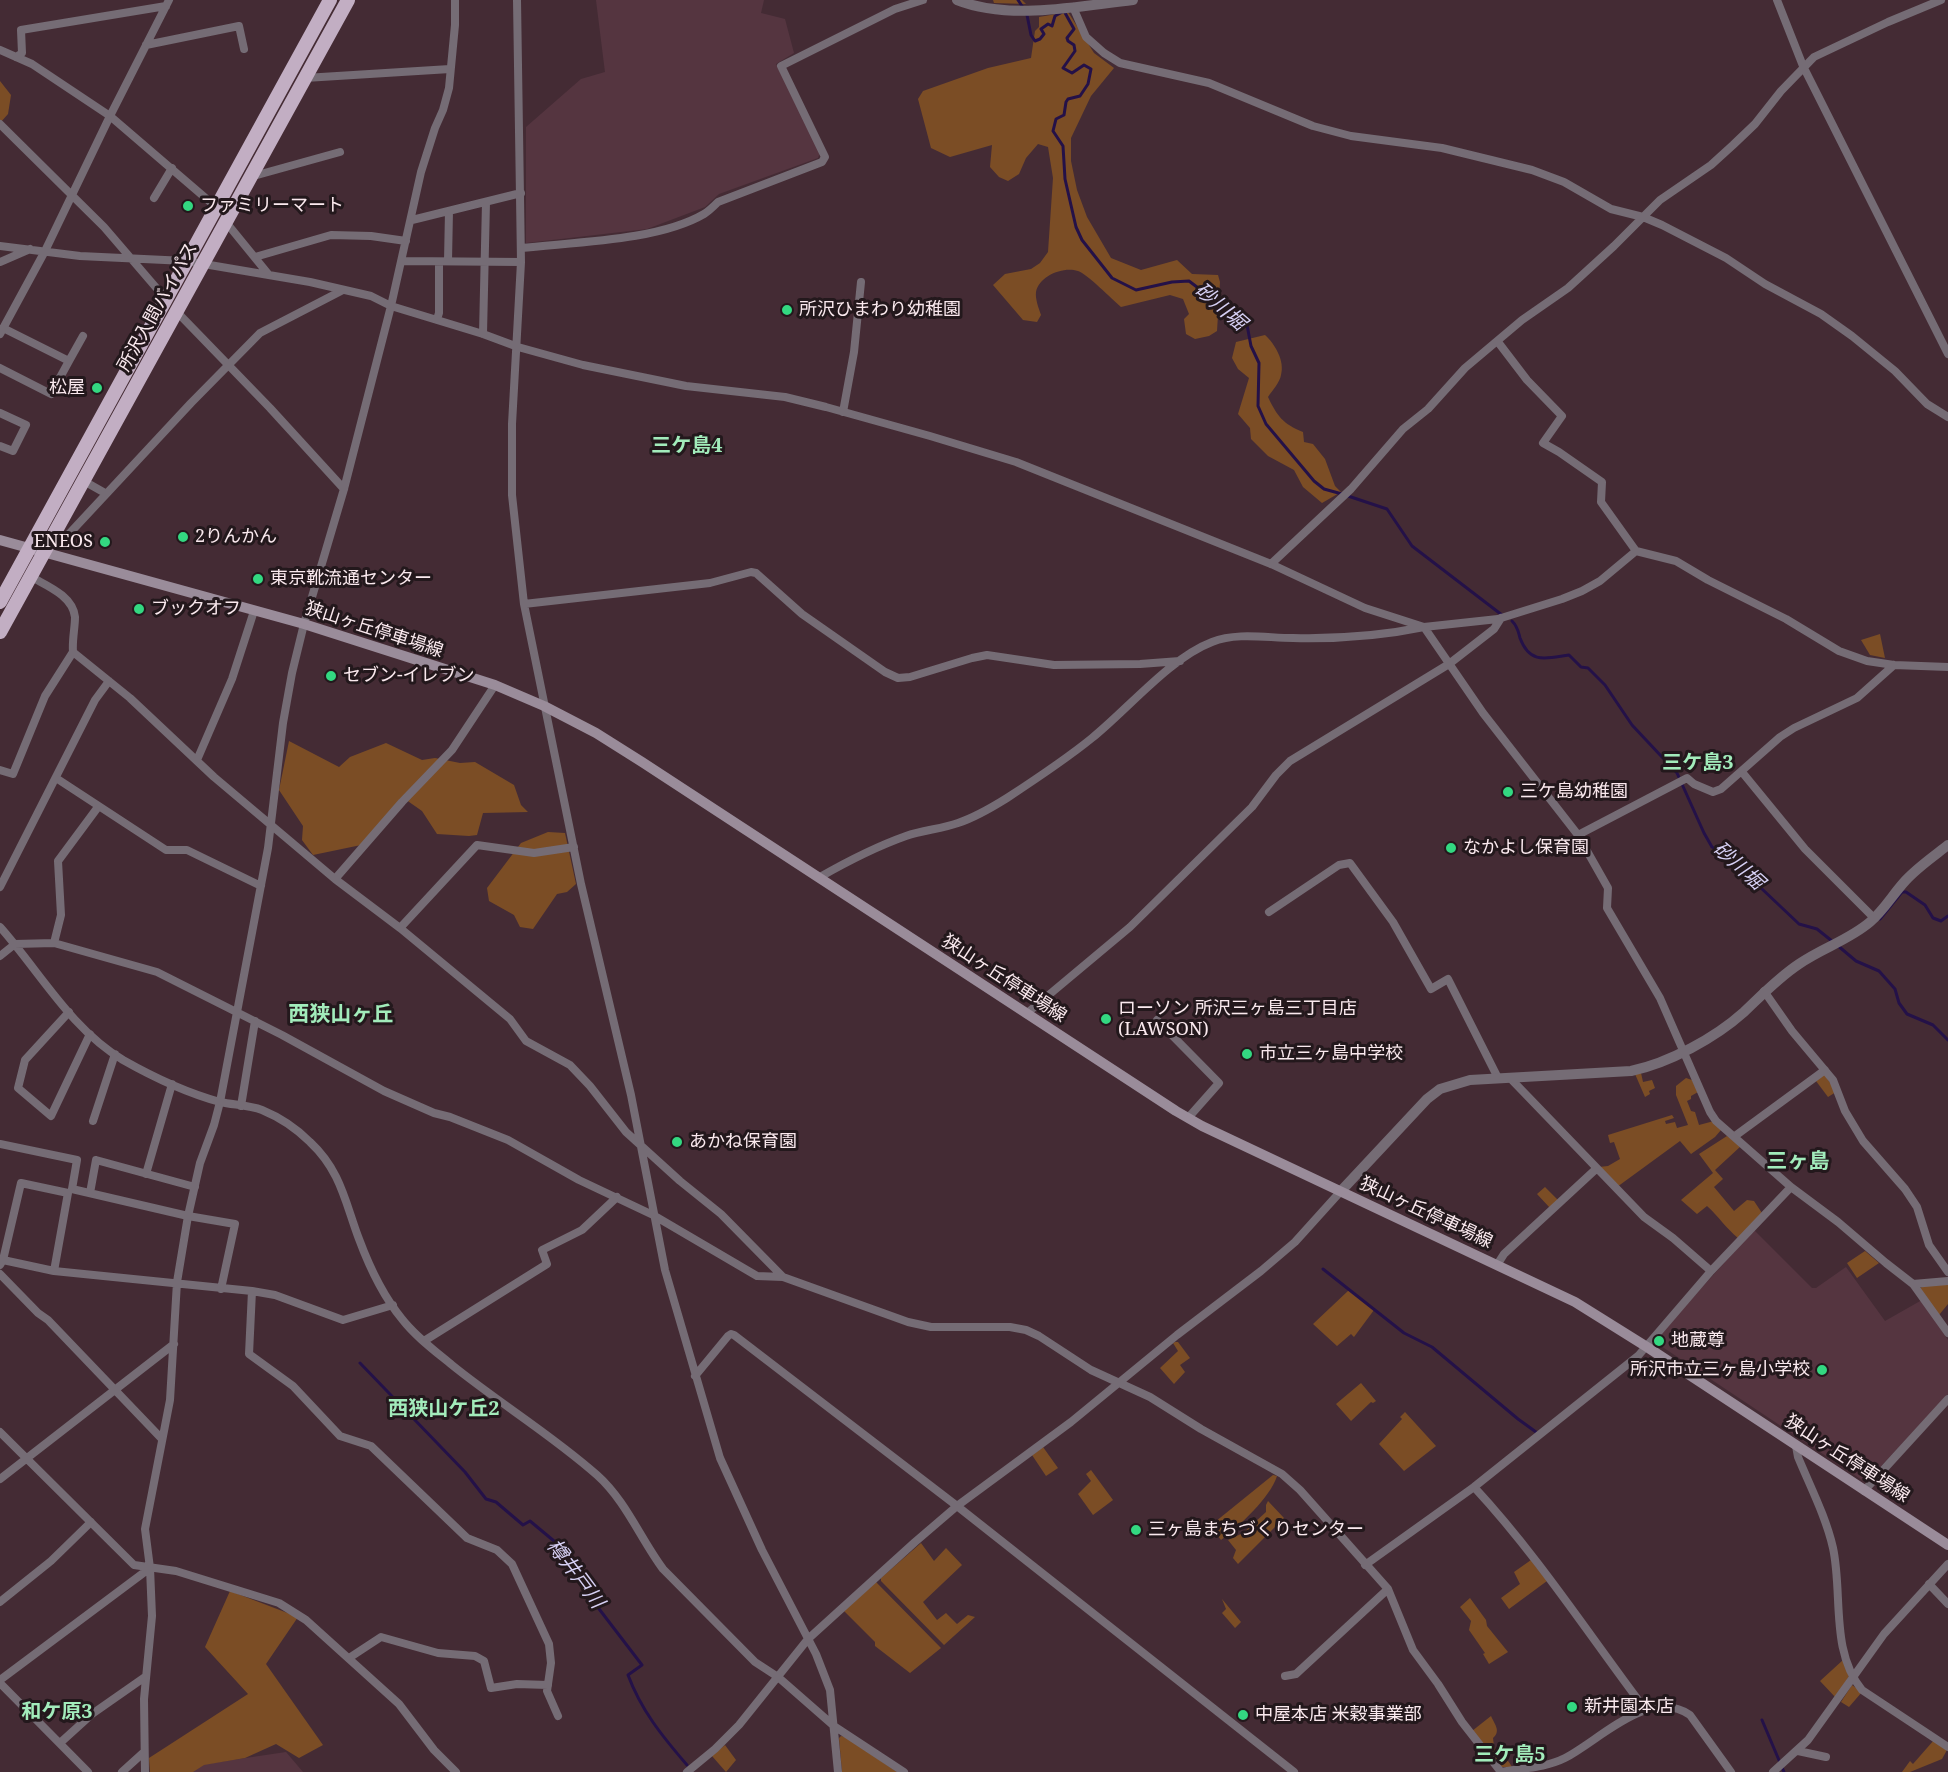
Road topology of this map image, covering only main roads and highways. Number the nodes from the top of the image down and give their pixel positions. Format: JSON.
{"nodes":[{"id":1,"x":330,"y":0,"type":"edge"},
{"id":2,"x":348,"y":0,"type":"edge"},
{"id":3,"x":0,"y":540,"type":"edge"},
{"id":4,"x":29,"y":549,"type":"junction"},
{"id":5,"x":44,"y":554,"type":"junction"},
{"id":6,"x":0,"y":602,"type":"edge"},
{"id":7,"x":0,"y":632,"type":"edge"},
{"id":8,"x":1948,"y":1545,"type":"edge"}],
"edges":[{"from":1,"to":4,"type":"highway","name":"所沢入間バイパス"},
{"from":2,"to":5,"type":"highway","name":"所沢入間バイパス"},
{"from":3,"to":4,"type":"main road","name":"狭山ヶ丘停車場線"},
{"from":4,"to":5,"type":"main road","name":"狭山ヶ丘停車場線"},
{"from":4,"to":6,"type":"highway","name":"所沢入間バイパス"},
{"from":5,"to":7,"type":"highway","name":"所沢入間バイパス"},
{"from":5,"to":8,"type":"main road","name":"狭山ヶ丘停車場線"}]}
